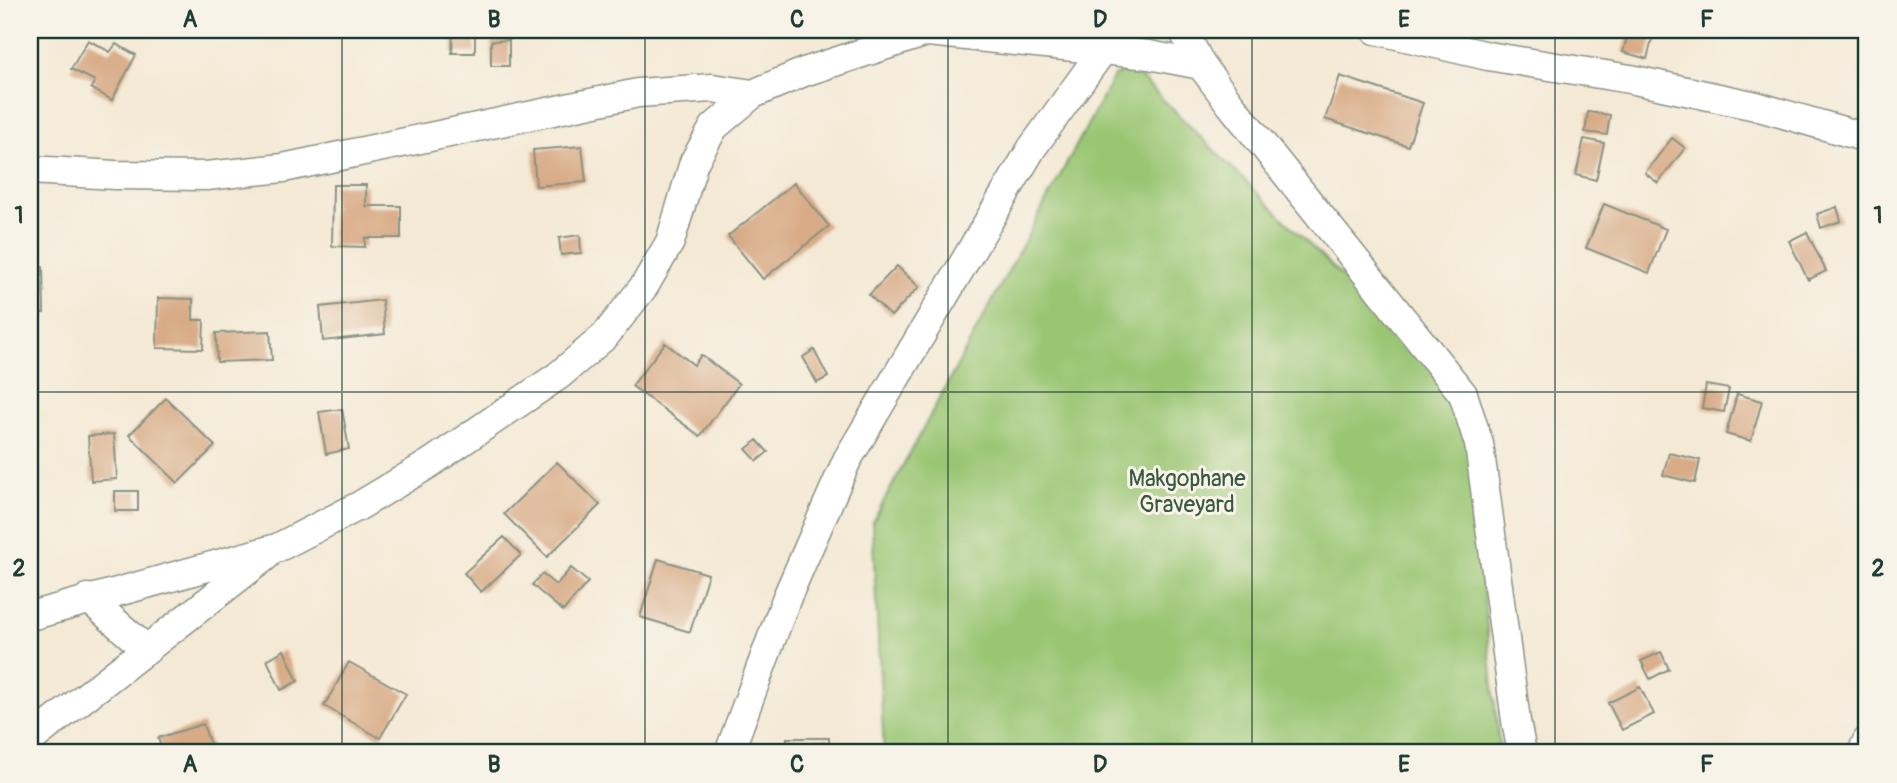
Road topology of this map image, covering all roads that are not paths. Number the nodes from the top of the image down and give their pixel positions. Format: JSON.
{"nodes":[{"id":1,"x":1183,"y":30,"type":"edge"},
{"id":2,"x":1376,"y":30,"type":"edge"},
{"id":3,"x":931,"y":31,"type":"edge"},
{"id":4,"x":1103,"y":50,"type":"junction"},
{"id":5,"x":1200,"y":65,"type":"junction"},
{"id":6,"x":753,"y":94,"type":"junction"},
{"id":7,"x":1867,"y":138,"type":"edge"},
{"id":8,"x":30,"y":170,"type":"edge"},
{"id":9,"x":277,"y":548,"type":"junction"},
{"id":10,"x":88,"y":598,"type":"junction"},
{"id":11,"x":30,"y":616,"type":"edge"},
{"id":12,"x":147,"y":650,"type":"junction"},
{"id":13,"x":35,"y":729,"type":"edge"},
{"id":14,"x":1867,"y":741,"type":"edge"},
{"id":15,"x":729,"y":753,"type":"edge"},
{"id":16,"x":1522,"y":753,"type":"edge"},
{"id":17,"x":1862,"y":753,"type":"edge"}],
"edges":[{"from":1,"to":5,"type":"street"},
{"from":2,"to":7,"type":"street"},
{"from":3,"to":4,"type":"street"},
{"from":3,"to":6,"type":"street"},
{"from":4,"to":5,"type":"street"},
{"from":4,"to":15,"type":"street"},
{"from":5,"to":16,"type":"street"},
{"from":6,"to":8,"type":"street"},
{"from":6,"to":9,"type":"street"},
{"from":9,"to":10,"type":"street"},
{"from":9,"to":12,"type":"street"},
{"from":10,"to":11,"type":"street"},
{"from":10,"to":12,"type":"street"},
{"from":12,"to":13,"type":"street"},
{"from":14,"to":17,"type":"street"}]}
